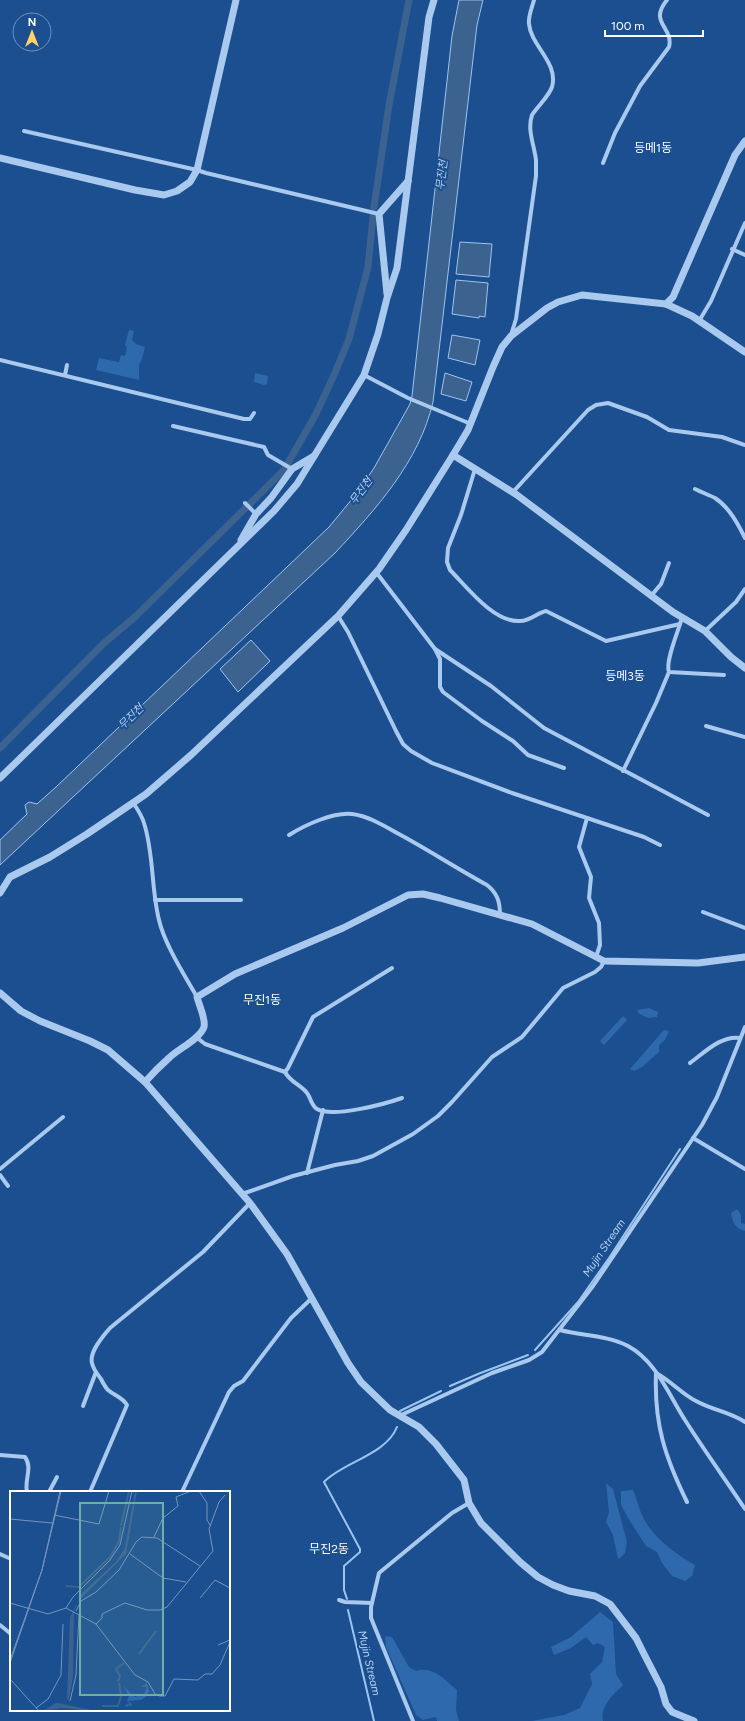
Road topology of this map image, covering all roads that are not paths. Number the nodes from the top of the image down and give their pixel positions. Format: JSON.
{"nodes":[{"id":1,"x":236,"y":0,"type":"edge"},
{"id":2,"x":434,"y":0,"type":"edge"},
{"id":3,"x":534,"y":0,"type":"edge"},
{"id":4,"x":667,"y":0,"type":"edge"},
{"id":5,"x":24,"y":131,"type":"dead end"},
{"id":6,"x":745,"y":142,"type":"edge"},
{"id":7,"x":743,"y":149,"type":"edge"},
{"id":8,"x":0,"y":158,"type":"edge"},
{"id":9,"x":603,"y":163,"type":"dead end"},
{"id":10,"x":197,"y":170,"type":"junction"},
{"id":11,"x":408,"y":180,"type":"junction"},
{"id":12,"x":379,"y":214,"type":"junction"},
{"id":13,"x":745,"y":223,"type":"edge"},
{"id":14,"x":732,"y":249,"type":"junction"},
{"id":15,"x":745,"y":255,"type":"edge"},
{"id":16,"x":387,"y":298,"type":"junction"},
{"id":17,"x":666,"y":304,"type":"junction"},
{"id":18,"x":699,"y":321,"type":"junction"},
{"id":19,"x":511,"y":336,"type":"junction"},
{"id":20,"x":745,"y":352,"type":"edge"},
{"id":21,"x":0,"y":360,"type":"edge"},
{"id":22,"x":67,"y":365,"type":"dead end"},
{"id":23,"x":65,"y":375,"type":"junction"},
{"id":24,"x":364,"y":375,"type":"junction"},
{"id":25,"x":254,"y":413,"type":"dead end"},
{"id":26,"x":471,"y":424,"type":"junction"},
{"id":27,"x":173,"y":426,"type":"dead end"},
{"id":28,"x":745,"y":445,"type":"edge"},
{"id":29,"x":316,"y":455,"type":"junction"},
{"id":30,"x":453,"y":455,"type":"junction"},
{"id":31,"x":291,"y":468,"type":"junction"},
{"id":32,"x":475,"y":468,"type":"junction"},
{"id":33,"x":695,"y":490,"type":"dead end"},
{"id":34,"x":512,"y":492,"type":"junction"},
{"id":35,"x":245,"y":503,"type":"dead end"},
{"id":36,"x":254,"y":512,"type":"junction"},
{"id":37,"x":745,"y":538,"type":"edge"},
{"id":38,"x":236,"y":548,"type":"junction"},
{"id":39,"x":669,"y":563,"type":"dead end"},
{"id":40,"x":376,"y":572,"type":"junction"},
{"id":41,"x":745,"y":589,"type":"edge"},
{"id":42,"x":651,"y":596,"type":"junction"},
{"id":43,"x":338,"y":616,"type":"junction"},
{"id":44,"x":681,"y":621,"type":"junction"},
{"id":45,"x":706,"y":631,"type":"junction"},
{"id":46,"x":435,"y":649,"type":"junction"},
{"id":47,"x":745,"y":668,"type":"edge"},
{"id":48,"x":669,"y":672,"type":"junction"},
{"id":49,"x":724,"y":675,"type":"dead end"},
{"id":50,"x":706,"y":726,"type":"dead end"},
{"id":51,"x":745,"y":736,"type":"edge"},
{"id":52,"x":564,"y":768,"type":"dead end"},
{"id":53,"x":624,"y":771,"type":"junction"},
{"id":54,"x":0,"y":778,"type":"edge"},
{"id":55,"x":134,"y":804,"type":"junction"},
{"id":56,"x":708,"y":815,"type":"dead end"},
{"id":57,"x":587,"y":818,"type":"junction"},
{"id":58,"x":289,"y":835,"type":"dead end"},
{"id":59,"x":660,"y":845,"type":"dead end"},
{"id":60,"x":0,"y":893,"type":"edge"},
{"id":61,"x":155,"y":900,"type":"junction"},
{"id":62,"x":241,"y":900,"type":"dead end"},
{"id":63,"x":703,"y":912,"type":"dead end"},
{"id":64,"x":500,"y":915,"type":"junction"},
{"id":65,"x":745,"y":928,"type":"edge"},
{"id":66,"x":596,"y":957,"type":"junction"},
{"id":67,"x":745,"y":957,"type":"edge"},
{"id":68,"x":604,"y":961,"type":"junction"},
{"id":69,"x":392,"y":968,"type":"dead end"},
{"id":70,"x":0,"y":993,"type":"edge"},
{"id":71,"x":197,"y":997,"type":"junction"},
{"id":72,"x":745,"y":1026,"type":"edge"},
{"id":73,"x":196,"y":1037,"type":"junction"},
{"id":74,"x":740,"y":1038,"type":"junction"},
{"id":75,"x":690,"y":1063,"type":"dead end"},
{"id":76,"x":285,"y":1072,"type":"junction"},
{"id":77,"x":145,"y":1082,"type":"junction"},
{"id":78,"x":402,"y":1098,"type":"dead end"},
{"id":79,"x":323,"y":1110,"type":"junction"},
{"id":80,"x":63,"y":1117,"type":"dead end"},
{"id":81,"x":693,"y":1138,"type":"junction"},
{"id":82,"x":0,"y":1169,"type":"edge"},
{"id":83,"x":745,"y":1169,"type":"edge"},
{"id":84,"x":307,"y":1173,"type":"junction"},
{"id":85,"x":0,"y":1175,"type":"edge"},
{"id":86,"x":8,"y":1186,"type":"dead end"},
{"id":87,"x":242,"y":1194,"type":"junction"},
{"id":88,"x":250,"y":1203,"type":"junction"},
{"id":89,"x":312,"y":1298,"type":"junction"},
{"id":90,"x":560,"y":1330,"type":"junction"},
{"id":91,"x":96,"y":1372,"type":"junction"},
{"id":92,"x":656,"y":1373,"type":"junction"},
{"id":93,"x":83,"y":1406,"type":"dead end"},
{"id":94,"x":399,"y":1416,"type":"junction"},
{"id":95,"x":745,"y":1422,"type":"edge"},
{"id":96,"x":0,"y":1455,"type":"edge"},
{"id":97,"x":57,"y":1477,"type":"dead end"},
{"id":98,"x":28,"y":1491,"type":"edge"},
{"id":99,"x":50,"y":1491,"type":"edge"},
{"id":100,"x":90,"y":1491,"type":"edge"},
{"id":101,"x":182,"y":1491,"type":"edge"},
{"id":102,"x":687,"y":1502,"type":"dead end"},
{"id":103,"x":469,"y":1503,"type":"junction"},
{"id":104,"x":745,"y":1509,"type":"edge"},
{"id":105,"x":0,"y":1554,"type":"edge"},
{"id":106,"x":10,"y":1559,"type":"edge"},
{"id":107,"x":339,"y":1600,"type":"dead end"},
{"id":108,"x":372,"y":1602,"type":"junction"},
{"id":109,"x":0,"y":1625,"type":"edge"},
{"id":110,"x":10,"y":1633,"type":"edge"},
{"id":111,"x":413,"y":1721,"type":"edge"},
{"id":112,"x":694,"y":1721,"type":"edge"}],
"edges":[{"from":1,"to":10,"type":"street"},
{"from":2,"to":11,"type":"street"},
{"from":3,"to":19,"type":"street"},
{"from":4,"to":9,"type":"street"},
{"from":5,"to":10,"type":"street"},
{"from":6,"to":7,"type":"street"},
{"from":7,"to":17,"type":"street"},
{"from":8,"to":10,"type":"street"},
{"from":10,"to":12,"type":"street"},
{"from":11,"to":12,"type":"street"},
{"from":11,"to":16,"type":"street"},
{"from":12,"to":16,"type":"street"},
{"from":13,"to":14,"type":"street"},
{"from":14,"to":15,"type":"street"},
{"from":14,"to":18,"type":"street"},
{"from":16,"to":24,"type":"street"},
{"from":17,"to":18,"type":"street"},
{"from":17,"to":19,"type":"street"},
{"from":18,"to":20,"type":"street"},
{"from":19,"to":26,"type":"street"},
{"from":21,"to":23,"type":"street"},
{"from":22,"to":23,"type":"street"},
{"from":23,"to":25,"type":"street"},
{"from":24,"to":26,"type":"street"},
{"from":24,"to":29,"type":"street"},
{"from":26,"to":30,"type":"street"},
{"from":27,"to":31,"type":"street"},
{"from":28,"to":34,"type":"street"},
{"from":29,"to":31,"type":"street"},
{"from":29,"to":38,"type":"street"},
{"from":30,"to":32,"type":"street"},
{"from":30,"to":40,"type":"street"},
{"from":31,"to":36,"type":"street"},
{"from":32,"to":34,"type":"street"},
{"from":32,"to":44,"type":"street"},
{"from":33,"to":37,"type":"street"},
{"from":34,"to":42,"type":"street"},
{"from":35,"to":36,"type":"street"},
{"from":36,"to":38,"type":"street"},
{"from":38,"to":54,"type":"street"},
{"from":39,"to":42,"type":"street"},
{"from":40,"to":43,"type":"street"},
{"from":40,"to":46,"type":"street"},
{"from":41,"to":45,"type":"street"},
{"from":42,"to":44,"type":"street"},
{"from":43,"to":55,"type":"street"},
{"from":43,"to":57,"type":"street"},
{"from":44,"to":45,"type":"street"},
{"from":44,"to":48,"type":"street"},
{"from":45,"to":47,"type":"street"},
{"from":46,"to":52,"type":"street"},
{"from":46,"to":53,"type":"street"},
{"from":48,"to":49,"type":"street"},
{"from":48,"to":53,"type":"street"},
{"from":50,"to":51,"type":"street"},
{"from":53,"to":56,"type":"street"},
{"from":55,"to":60,"type":"street"},
{"from":55,"to":61,"type":"street"},
{"from":57,"to":59,"type":"street"},
{"from":57,"to":66,"type":"street"},
{"from":58,"to":64,"type":"street"},
{"from":61,"to":62,"type":"street"},
{"from":61,"to":71,"type":"street"},
{"from":63,"to":65,"type":"street"},
{"from":64,"to":66,"type":"street"},
{"from":64,"to":71,"type":"street"},
{"from":66,"to":68,"type":"street"},
{"from":67,"to":68,"type":"street"},
{"from":68,"to":84,"type":"street"},
{"from":69,"to":76,"type":"street"},
{"from":70,"to":77,"type":"street"},
{"from":71,"to":73,"type":"street"},
{"from":72,"to":74,"type":"street"},
{"from":73,"to":76,"type":"street"},
{"from":73,"to":77,"type":"street"},
{"from":74,"to":75,"type":"street"},
{"from":74,"to":81,"type":"street"},
{"from":76,"to":79,"type":"street"},
{"from":77,"to":87,"type":"street"},
{"from":78,"to":79,"type":"street"},
{"from":79,"to":84,"type":"street"},
{"from":80,"to":82,"type":"street"},
{"from":81,"to":83,"type":"street"},
{"from":81,"to":90,"type":"street"},
{"from":84,"to":87,"type":"street"},
{"from":85,"to":86,"type":"street"},
{"from":87,"to":88,"type":"street"},
{"from":88,"to":89,"type":"street"},
{"from":88,"to":91,"type":"street"},
{"from":89,"to":94,"type":"street"},
{"from":89,"to":101,"type":"street"},
{"from":90,"to":92,"type":"street"},
{"from":90,"to":94,"type":"street"},
{"from":91,"to":93,"type":"street"},
{"from":91,"to":100,"type":"street"},
{"from":92,"to":95,"type":"street"},
{"from":92,"to":102,"type":"street"},
{"from":92,"to":104,"type":"street"},
{"from":94,"to":103,"type":"street"},
{"from":96,"to":98,"type":"street"},
{"from":97,"to":99,"type":"street"},
{"from":103,"to":108,"type":"street"},
{"from":103,"to":112,"type":"street"},
{"from":105,"to":106,"type":"street"},
{"from":107,"to":108,"type":"street"},
{"from":108,"to":111,"type":"street"},
{"from":109,"to":110,"type":"street"}]}
